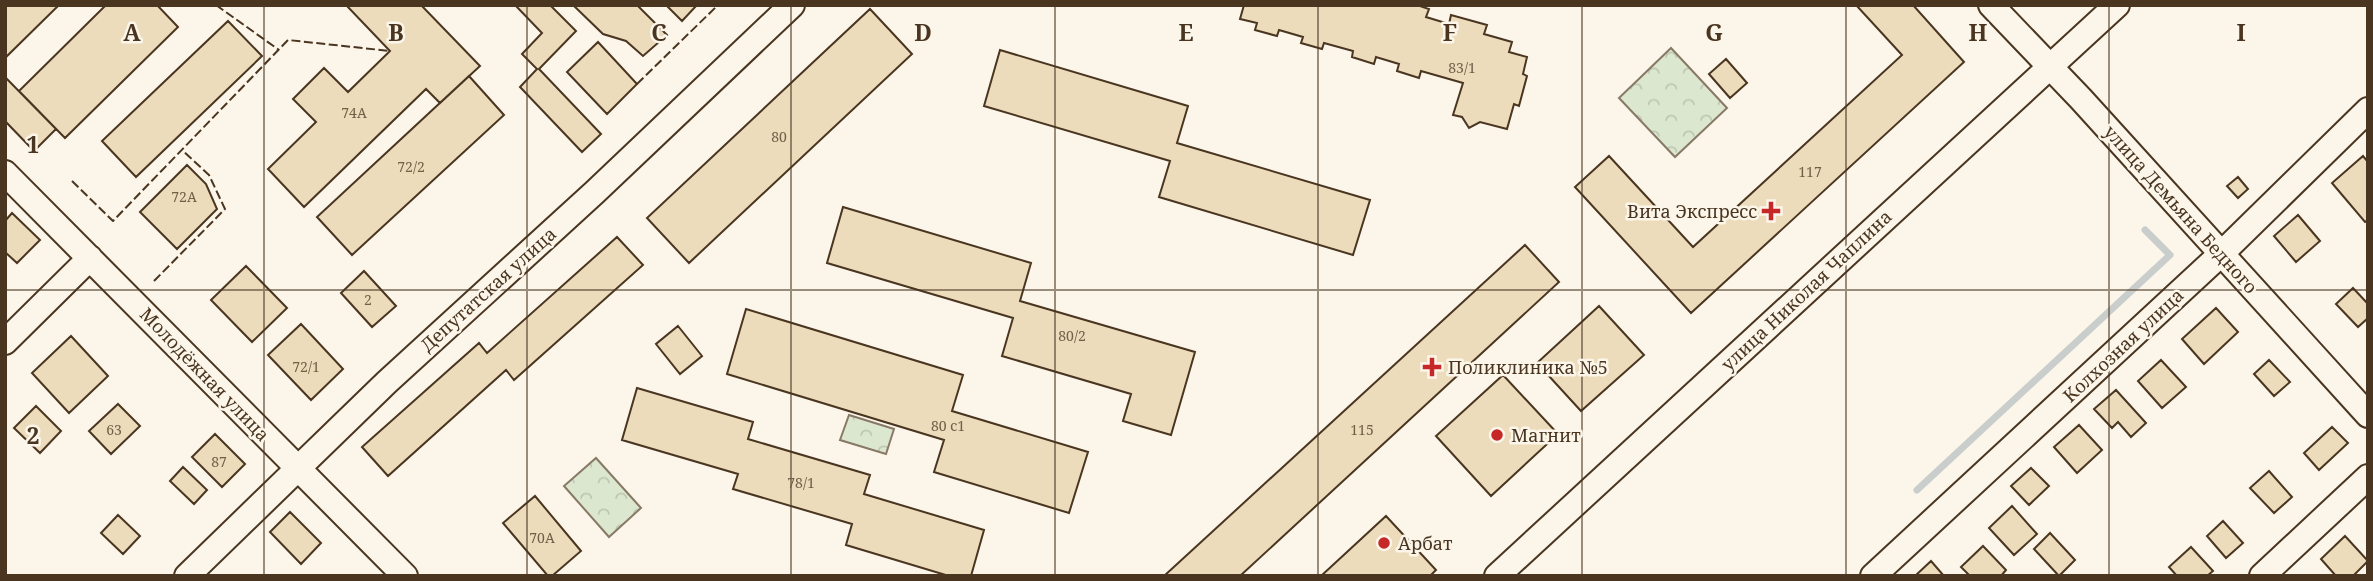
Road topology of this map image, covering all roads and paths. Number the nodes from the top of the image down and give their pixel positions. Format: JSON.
{"nodes":[{"id":1,"x":792,"y":5,"type":"edge"},
{"id":2,"x":1991,"y":5,"type":"edge"},
{"id":3,"x":2117,"y":5,"type":"edge"},
{"id":4,"x":2050,"y":66,"type":"junction"},
{"id":5,"x":2368,"y":110,"type":"edge"},
{"id":6,"x":5,"y":173,"type":"edge"},
{"id":7,"x":2221,"y":254,"type":"junction"},
{"id":8,"x":90,"y":258,"type":"junction"},
{"id":9,"x":5,"y":342,"type":"edge"},
{"id":10,"x":2368,"y":415,"type":"edge"},
{"id":11,"x":297,"y":469,"type":"junction"},
{"id":12,"x":2368,"y":477,"type":"edge"},
{"id":13,"x":187,"y":576,"type":"edge"},
{"id":14,"x":405,"y":576,"type":"edge"},
{"id":15,"x":1497,"y":576,"type":"edge"},
{"id":16,"x":1873,"y":576,"type":"edge"},
{"id":17,"x":2262,"y":576,"type":"edge"}],
"edges":[{"from":1,"to":11,"type":"street","name":"Депутатская улица"},
{"from":2,"to":4,"type":"street","name":"улица Демьяна Бедного"},
{"from":3,"to":4,"type":"street","name":"улица Николая Чаплина"},
{"from":4,"to":7,"type":"street","name":"улица Демьяна Бедного"},
{"from":4,"to":15,"type":"street","name":"улица Николая Чаплина"},
{"from":5,"to":7,"type":"street","name":"Колхозная улица"},
{"from":6,"to":8,"type":"street","name":"Молодёжная улица"},
{"from":7,"to":10,"type":"street","name":"улица Демьяна Бедного"},
{"from":7,"to":16,"type":"street","name":"Колхозная улица"},
{"from":8,"to":9,"type":"street"},
{"from":8,"to":11,"type":"street","name":"Молодёжная улица"},
{"from":11,"to":13,"type":"street","name":"Депутатская улица"},
{"from":11,"to":14,"type":"street","name":"Молодёжная улица"},
{"from":12,"to":17,"type":"street"}]}
